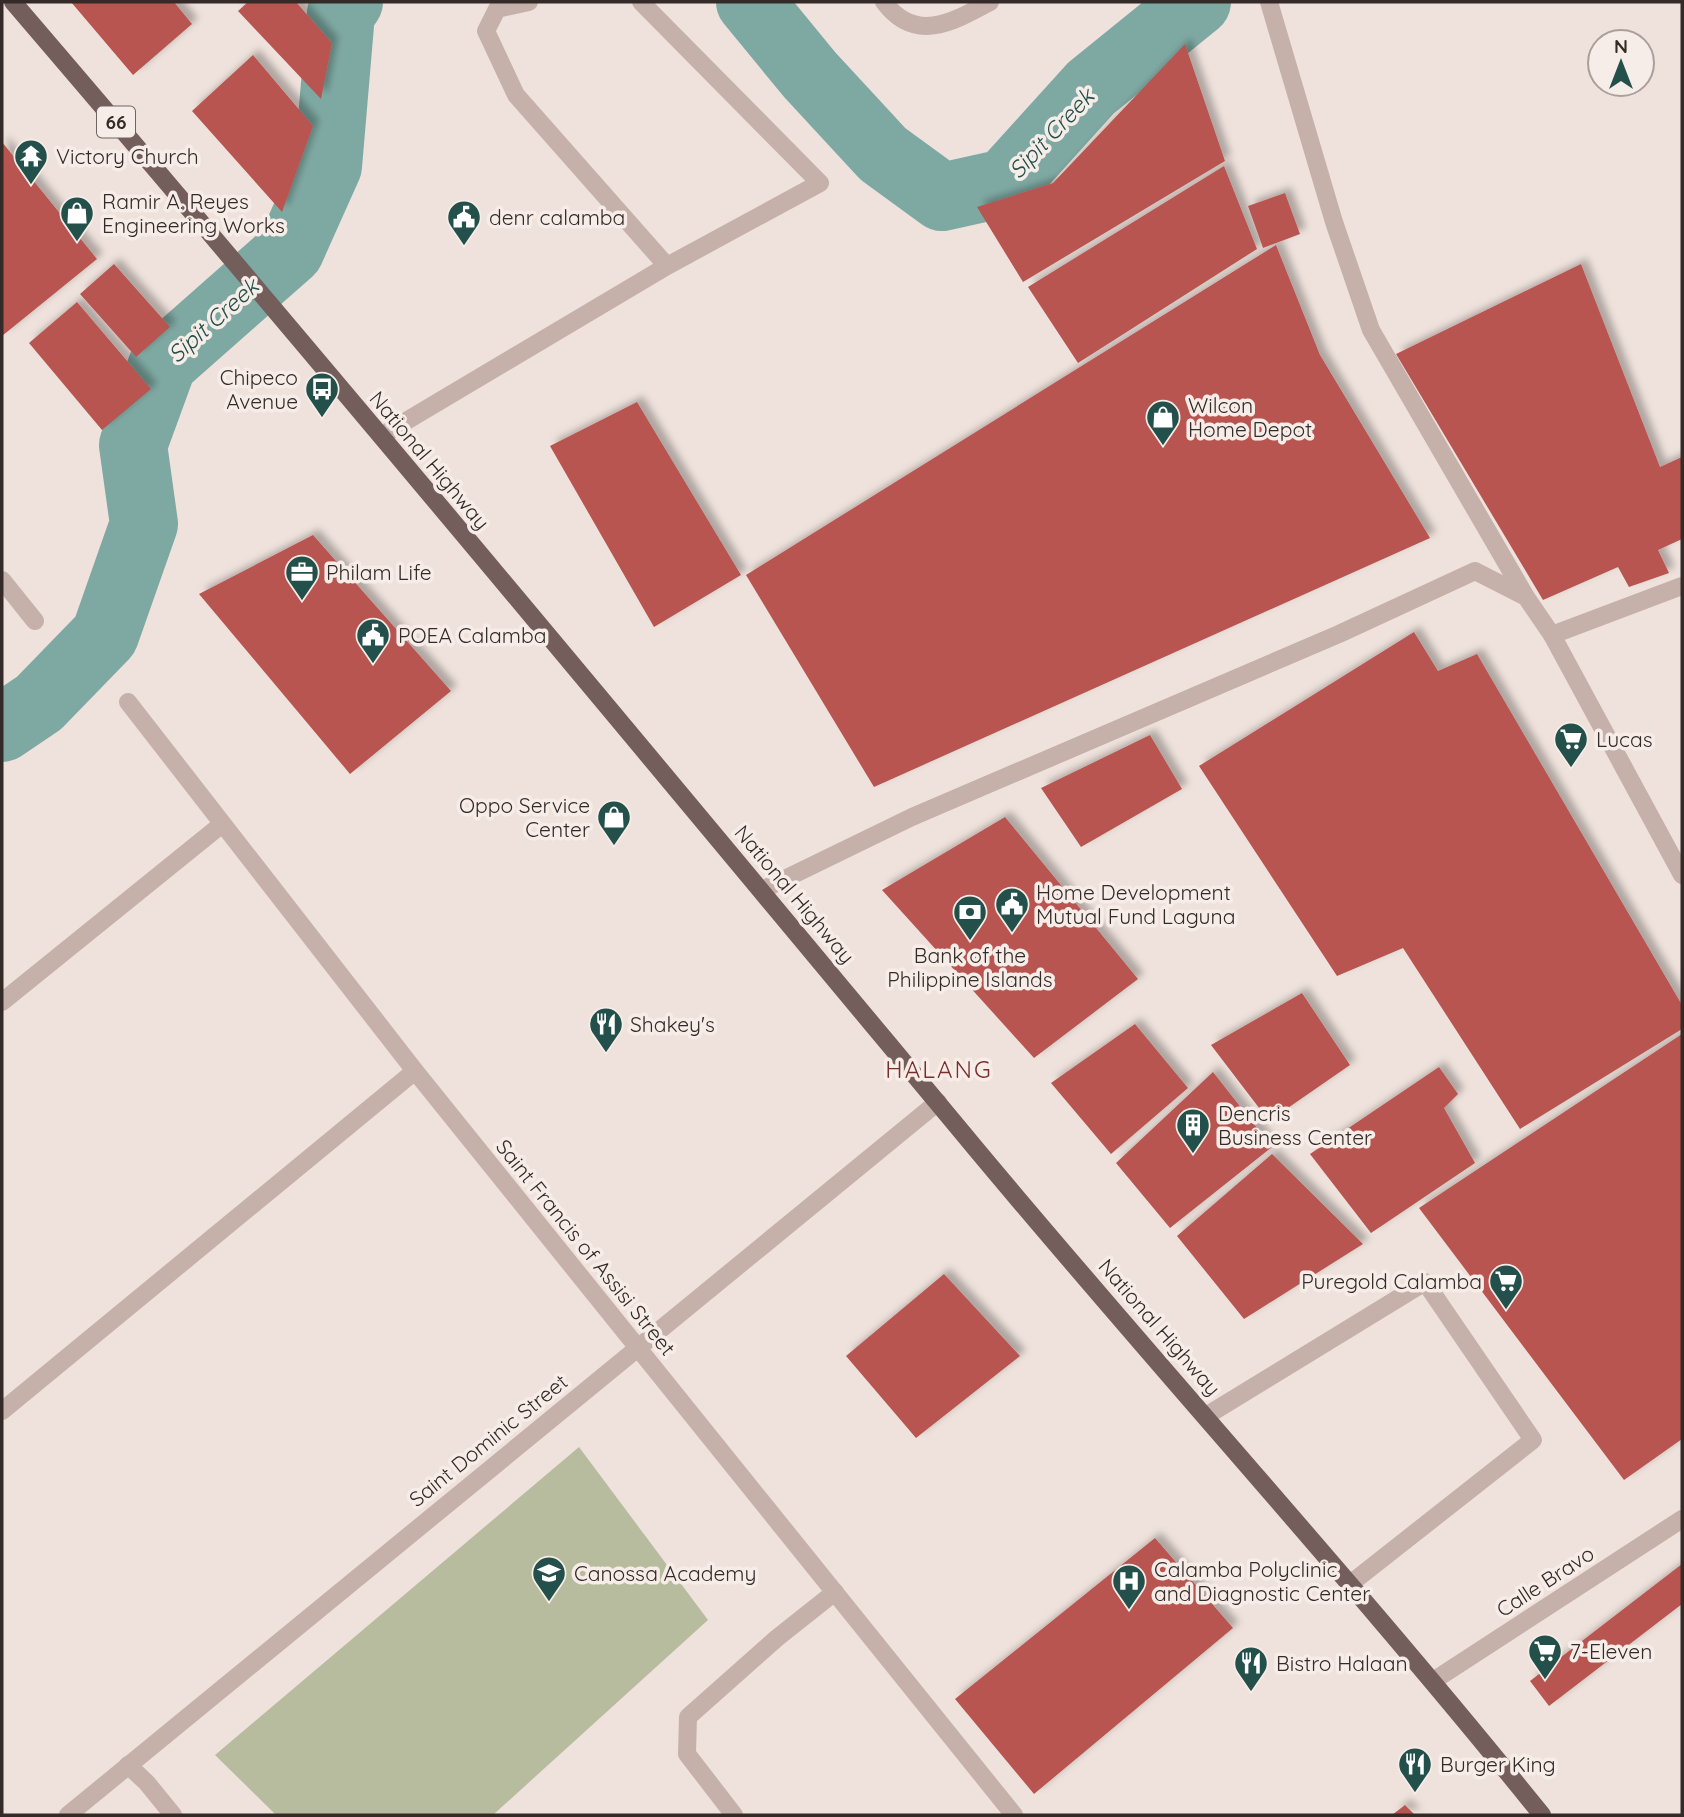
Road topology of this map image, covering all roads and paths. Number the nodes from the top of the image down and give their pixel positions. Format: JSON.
{"nodes":[{"id":1,"x":13,"y":2,"type":"edge"},
{"id":2,"x":529,"y":2,"type":"edge"},
{"id":3,"x":641,"y":2,"type":"edge"},
{"id":4,"x":884,"y":2,"type":"edge"},
{"id":5,"x":990,"y":2,"type":"edge"},
{"id":6,"x":1269,"y":2,"type":"edge"},
{"id":7,"x":667,"y":266,"type":"junction"},
{"id":8,"x":381,"y":436,"type":"junction"},
{"id":9,"x":2,"y":580,"type":"edge"},
{"id":10,"x":1682,"y":586,"type":"edge"},
{"id":11,"x":1526,"y":597,"type":"junction"},
{"id":12,"x":35,"y":621,"type":"dead end"},
{"id":13,"x":1552,"y":635,"type":"junction"},
{"id":14,"x":128,"y":702,"type":"dead end"},
{"id":15,"x":221,"y":825,"type":"junction"},
{"id":16,"x":1682,"y":875,"type":"edge"},
{"id":17,"x":762,"y":890,"type":"junction"},
{"id":18,"x":2,"y":1002,"type":"edge"},
{"id":19,"x":415,"y":1071,"type":"junction"},
{"id":20,"x":938,"y":1102,"type":"junction"},
{"id":21,"x":638,"y":1348,"type":"junction"},
{"id":22,"x":2,"y":1411,"type":"edge"},
{"id":23,"x":1206,"y":1416,"type":"junction"},
{"id":24,"x":1682,"y":1519,"type":"edge"},
{"id":25,"x":1350,"y":1584,"type":"junction"},
{"id":26,"x":835,"y":1592,"type":"junction"},
{"id":27,"x":1433,"y":1681,"type":"junction"},
{"id":28,"x":128,"y":1765,"type":"junction"},
{"id":29,"x":68,"y":1815,"type":"edge"},
{"id":30,"x":173,"y":1815,"type":"edge"},
{"id":31,"x":734,"y":1815,"type":"edge"},
{"id":32,"x":1014,"y":1815,"type":"edge"},
{"id":33,"x":1542,"y":1815,"type":"edge"}],
"edges":[{"from":1,"to":8,"type":"main road","name":"National Highway","number":"66"},
{"from":2,"to":7,"type":"street"},
{"from":3,"to":7,"type":"street"},
{"from":4,"to":5,"type":"street"},
{"from":6,"to":11,"type":"street"},
{"from":7,"to":8,"type":"street"},
{"from":8,"to":17,"type":"main road","name":"National Highway","number":"66"},
{"from":9,"to":12,"type":"street"},
{"from":10,"to":13,"type":"street"},
{"from":11,"to":13,"type":"street"},
{"from":11,"to":17,"type":"street"},
{"from":13,"to":16,"type":"street"},
{"from":14,"to":15,"type":"street","name":"Saint Francis of Assisi Street"},
{"from":15,"to":18,"type":"street"},
{"from":15,"to":19,"type":"street","name":"Saint Francis of Assisi Street"},
{"from":17,"to":20,"type":"main road","name":"National Highway","number":"66"},
{"from":19,"to":21,"type":"street","name":"Saint Francis of Assisi Street"},
{"from":19,"to":22,"type":"street"},
{"from":20,"to":21,"type":"street","name":"Saint Dominic Street"},
{"from":20,"to":23,"type":"main road","name":"National Highway","number":"66"},
{"from":21,"to":26,"type":"street","name":"Saint Francis of Assisi Street"},
{"from":21,"to":28,"type":"street","name":"Saint Dominic Street"},
{"from":23,"to":25,"type":"main road","name":"National Highway","number":"66"},
{"from":23,"to":25,"type":"street"},
{"from":24,"to":27,"type":"street","name":"Calle Bravo"},
{"from":25,"to":27,"type":"main road","name":"National Highway","number":"66"},
{"from":26,"to":31,"type":"street"},
{"from":26,"to":32,"type":"street","name":"Saint Francis of Assisi Street"},
{"from":27,"to":33,"type":"main road","name":"National Highway","number":"66"},
{"from":28,"to":29,"type":"street","name":"Saint Dominic Street"},
{"from":28,"to":30,"type":"street"}]}
